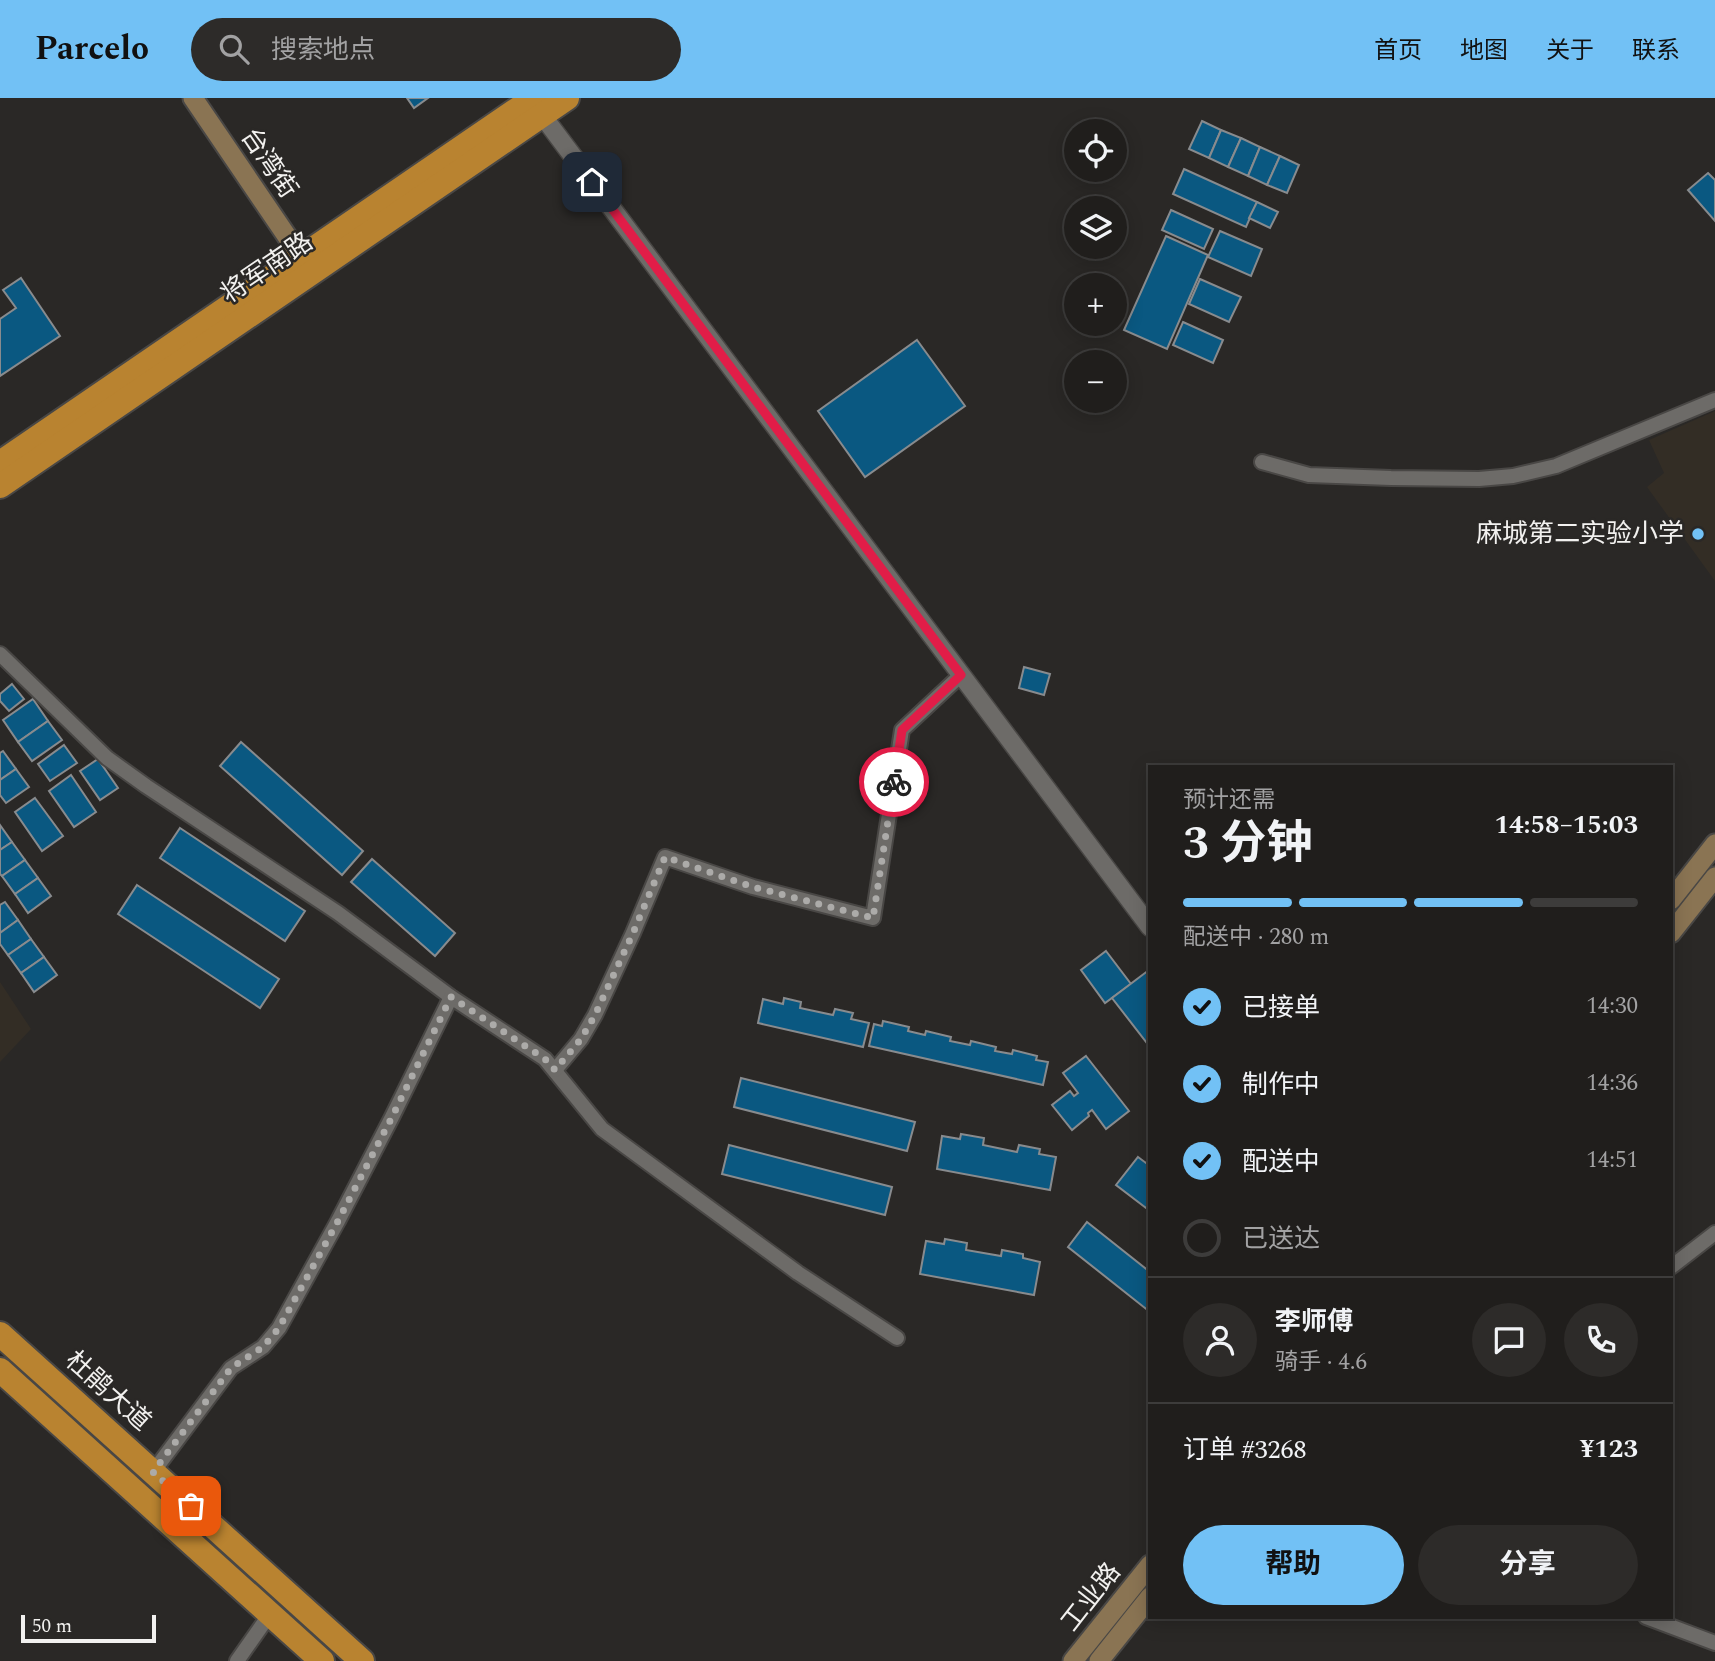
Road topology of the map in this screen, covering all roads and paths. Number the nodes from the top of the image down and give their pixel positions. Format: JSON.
{"nodes":[{"id":1,"x":193,"y":98,"type":"edge"},
{"id":2,"x":567,"y":98,"type":"edge"},
{"id":3,"x":538,"y":107,"type":"edge"},
{"id":4,"x":301,"y":257,"type":"junction"},
{"id":5,"x":1715,"y":400,"type":"edge"},
{"id":6,"x":1262,"y":462,"type":"dead end"},
{"id":7,"x":0,"y":463,"type":"edge"},
{"id":8,"x":0,"y":486,"type":"edge"},
{"id":9,"x":0,"y":654,"type":"edge"},
{"id":10,"x":961,"y":675,"type":"junction"},
{"id":11,"x":1715,"y":844,"type":"edge"},
{"id":12,"x":1715,"y":877,"type":"edge"},
{"id":13,"x":1673,"y":897,"type":"edge"},
{"id":14,"x":1148,"y":924,"type":"edge"},
{"id":15,"x":1673,"y":930,"type":"edge"},
{"id":16,"x":451,"y":997,"type":"junction"},
{"id":17,"x":555,"y":1070,"type":"junction"},
{"id":18,"x":1715,"y":1233,"type":"edge"},
{"id":19,"x":1673,"y":1265,"type":"edge"},
{"id":20,"x":0,"y":1334,"type":"edge"},
{"id":21,"x":897,"y":1338,"type":"dead end"},
{"id":22,"x":0,"y":1370,"type":"edge"},
{"id":23,"x":153,"y":1472,"type":"junction"},
{"id":24,"x":1148,"y":1567,"type":"edge"},
{"id":25,"x":1148,"y":1600,"type":"edge"},
{"id":26,"x":270,"y":1614,"type":"junction"},
{"id":27,"x":1651,"y":1619,"type":"edge"},
{"id":28,"x":1715,"y":1643,"type":"edge"},
{"id":29,"x":237,"y":1661,"type":"edge"},
{"id":30,"x":322,"y":1661,"type":"edge"},
{"id":31,"x":362,"y":1661,"type":"edge"},
{"id":32,"x":1073,"y":1661,"type":"edge"},
{"id":33,"x":1099,"y":1661,"type":"edge"}],
"edges":[{"from":1,"to":4,"type":"main road","name":"台湾街"},
{"from":2,"to":3,"type":"highway","name":"将军南路"},
{"from":3,"to":4,"type":"highway","name":"将军南路"},
{"from":3,"to":8,"type":"highway","name":"将军南路"},
{"from":3,"to":10,"type":"street"},
{"from":4,"to":7,"type":"highway","name":"将军南路"},
{"from":5,"to":6,"type":"street"},
{"from":9,"to":16,"type":"street"},
{"from":10,"to":14,"type":"street"},
{"from":10,"to":17,"type":"street"},
{"from":11,"to":13,"type":"main road"},
{"from":12,"to":15,"type":"main road"},
{"from":16,"to":17,"type":"street"},
{"from":16,"to":23,"type":"street"},
{"from":17,"to":21,"type":"street"},
{"from":18,"to":19,"type":"street"},
{"from":20,"to":23,"type":"highway","name":"杜鹃大道"},
{"from":22,"to":26,"type":"highway"},
{"from":23,"to":31,"type":"highway","name":"杜鹃大道"},
{"from":24,"to":32,"type":"main road","name":"工业路"},
{"from":25,"to":33,"type":"main road","name":"工业路"},
{"from":26,"to":29,"type":"street"},
{"from":26,"to":30,"type":"highway"},
{"from":27,"to":28,"type":"street"}]}
